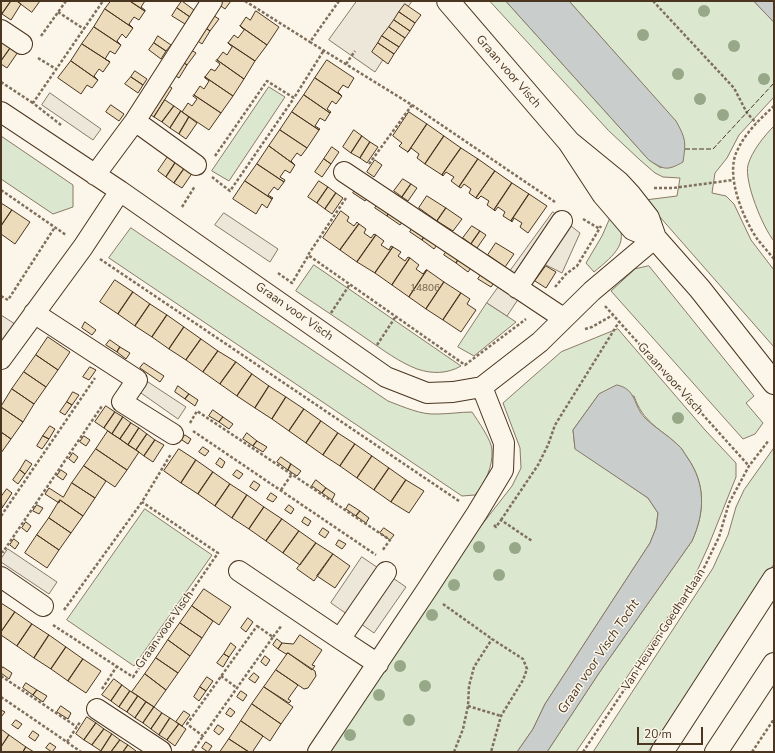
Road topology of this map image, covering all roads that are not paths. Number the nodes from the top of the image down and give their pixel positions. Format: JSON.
{"nodes":[{"id":1,"x":212,"y":1,"type":"edge"},
{"id":2,"x":448,"y":1,"type":"edge"},
{"id":3,"x":1,"y":30,"type":"edge"},
{"id":4,"x":29,"y":50,"type":"road end"},
{"id":5,"x":1,"y":112,"type":"edge"},
{"id":6,"x":135,"y":121,"type":"junction"},
{"id":7,"x":200,"y":168,"type":"road end"},
{"id":8,"x":95,"y":175,"type":"junction"},
{"id":9,"x":350,"y":176,"type":"road end"},
{"id":10,"x":120,"y":191,"type":"junction"},
{"id":11,"x":562,"y":221,"type":"dead end"},
{"id":12,"x":655,"y":238,"type":"junction"},
{"id":13,"x":517,"y":288,"type":"junction"},
{"id":14,"x":34,"y":313,"type":"junction"},
{"id":15,"x":563,"y":318,"type":"junction"},
{"id":16,"x":1,"y":359,"type":"edge"},
{"id":17,"x":774,"y":383,"type":"edge"},
{"id":18,"x":482,"y":387,"type":"junction"},
{"id":19,"x":173,"y":443,"type":"road end"},
{"id":20,"x":239,"y":571,"type":"dead end"},
{"id":21,"x":386,"y":572,"type":"dead end"},
{"id":22,"x":1,"y":577,"type":"edge"},
{"id":23,"x":774,"y":579,"type":"edge"},
{"id":24,"x":53,"y":614,"type":"road end"},
{"id":25,"x":340,"y":640,"type":"junction"},
{"id":26,"x":378,"y":664,"type":"junction"},
{"id":27,"x":774,"y":664,"type":"edge"},
{"id":28,"x":90,"y":713,"type":"road end"},
{"id":29,"x":160,"y":752,"type":"edge"},
{"id":30,"x":318,"y":752,"type":"edge"},
{"id":31,"x":662,"y":752,"type":"edge"},
{"id":32,"x":716,"y":752,"type":"edge"}],
"edges":[{"from":1,"to":6,"type":"street"},
{"from":2,"to":12,"type":"street","name":"Graan voor Visch"},
{"from":3,"to":4,"type":"street"},
{"from":5,"to":8,"type":"street","name":"Graan voor Visch"},
{"from":6,"to":7,"type":"street"},
{"from":6,"to":8,"type":"street"},
{"from":8,"to":10,"type":"street","name":"Graan voor Visch"},
{"from":9,"to":13,"type":"street"},
{"from":10,"to":14,"type":"street"},
{"from":10,"to":18,"type":"street","name":"Graan voor Visch"},
{"from":11,"to":13,"type":"street"},
{"from":12,"to":15,"type":"street","name":"Graan voor Visch"},
{"from":12,"to":17,"type":"street","name":"Graan voor Visch"},
{"from":13,"to":15,"type":"street"},
{"from":14,"to":16,"type":"street"},
{"from":14,"to":19,"type":"street"},
{"from":15,"to":18,"type":"street","name":"Graan voor Visch"},
{"from":18,"to":26,"type":"street"},
{"from":20,"to":25,"type":"street"},
{"from":21,"to":25,"type":"street"},
{"from":22,"to":24,"type":"street"},
{"from":23,"to":31,"type":"street"},
{"from":25,"to":26,"type":"street"},
{"from":26,"to":30,"type":"street"},
{"from":27,"to":32,"type":"street"},
{"from":28,"to":29,"type":"street"}]}
